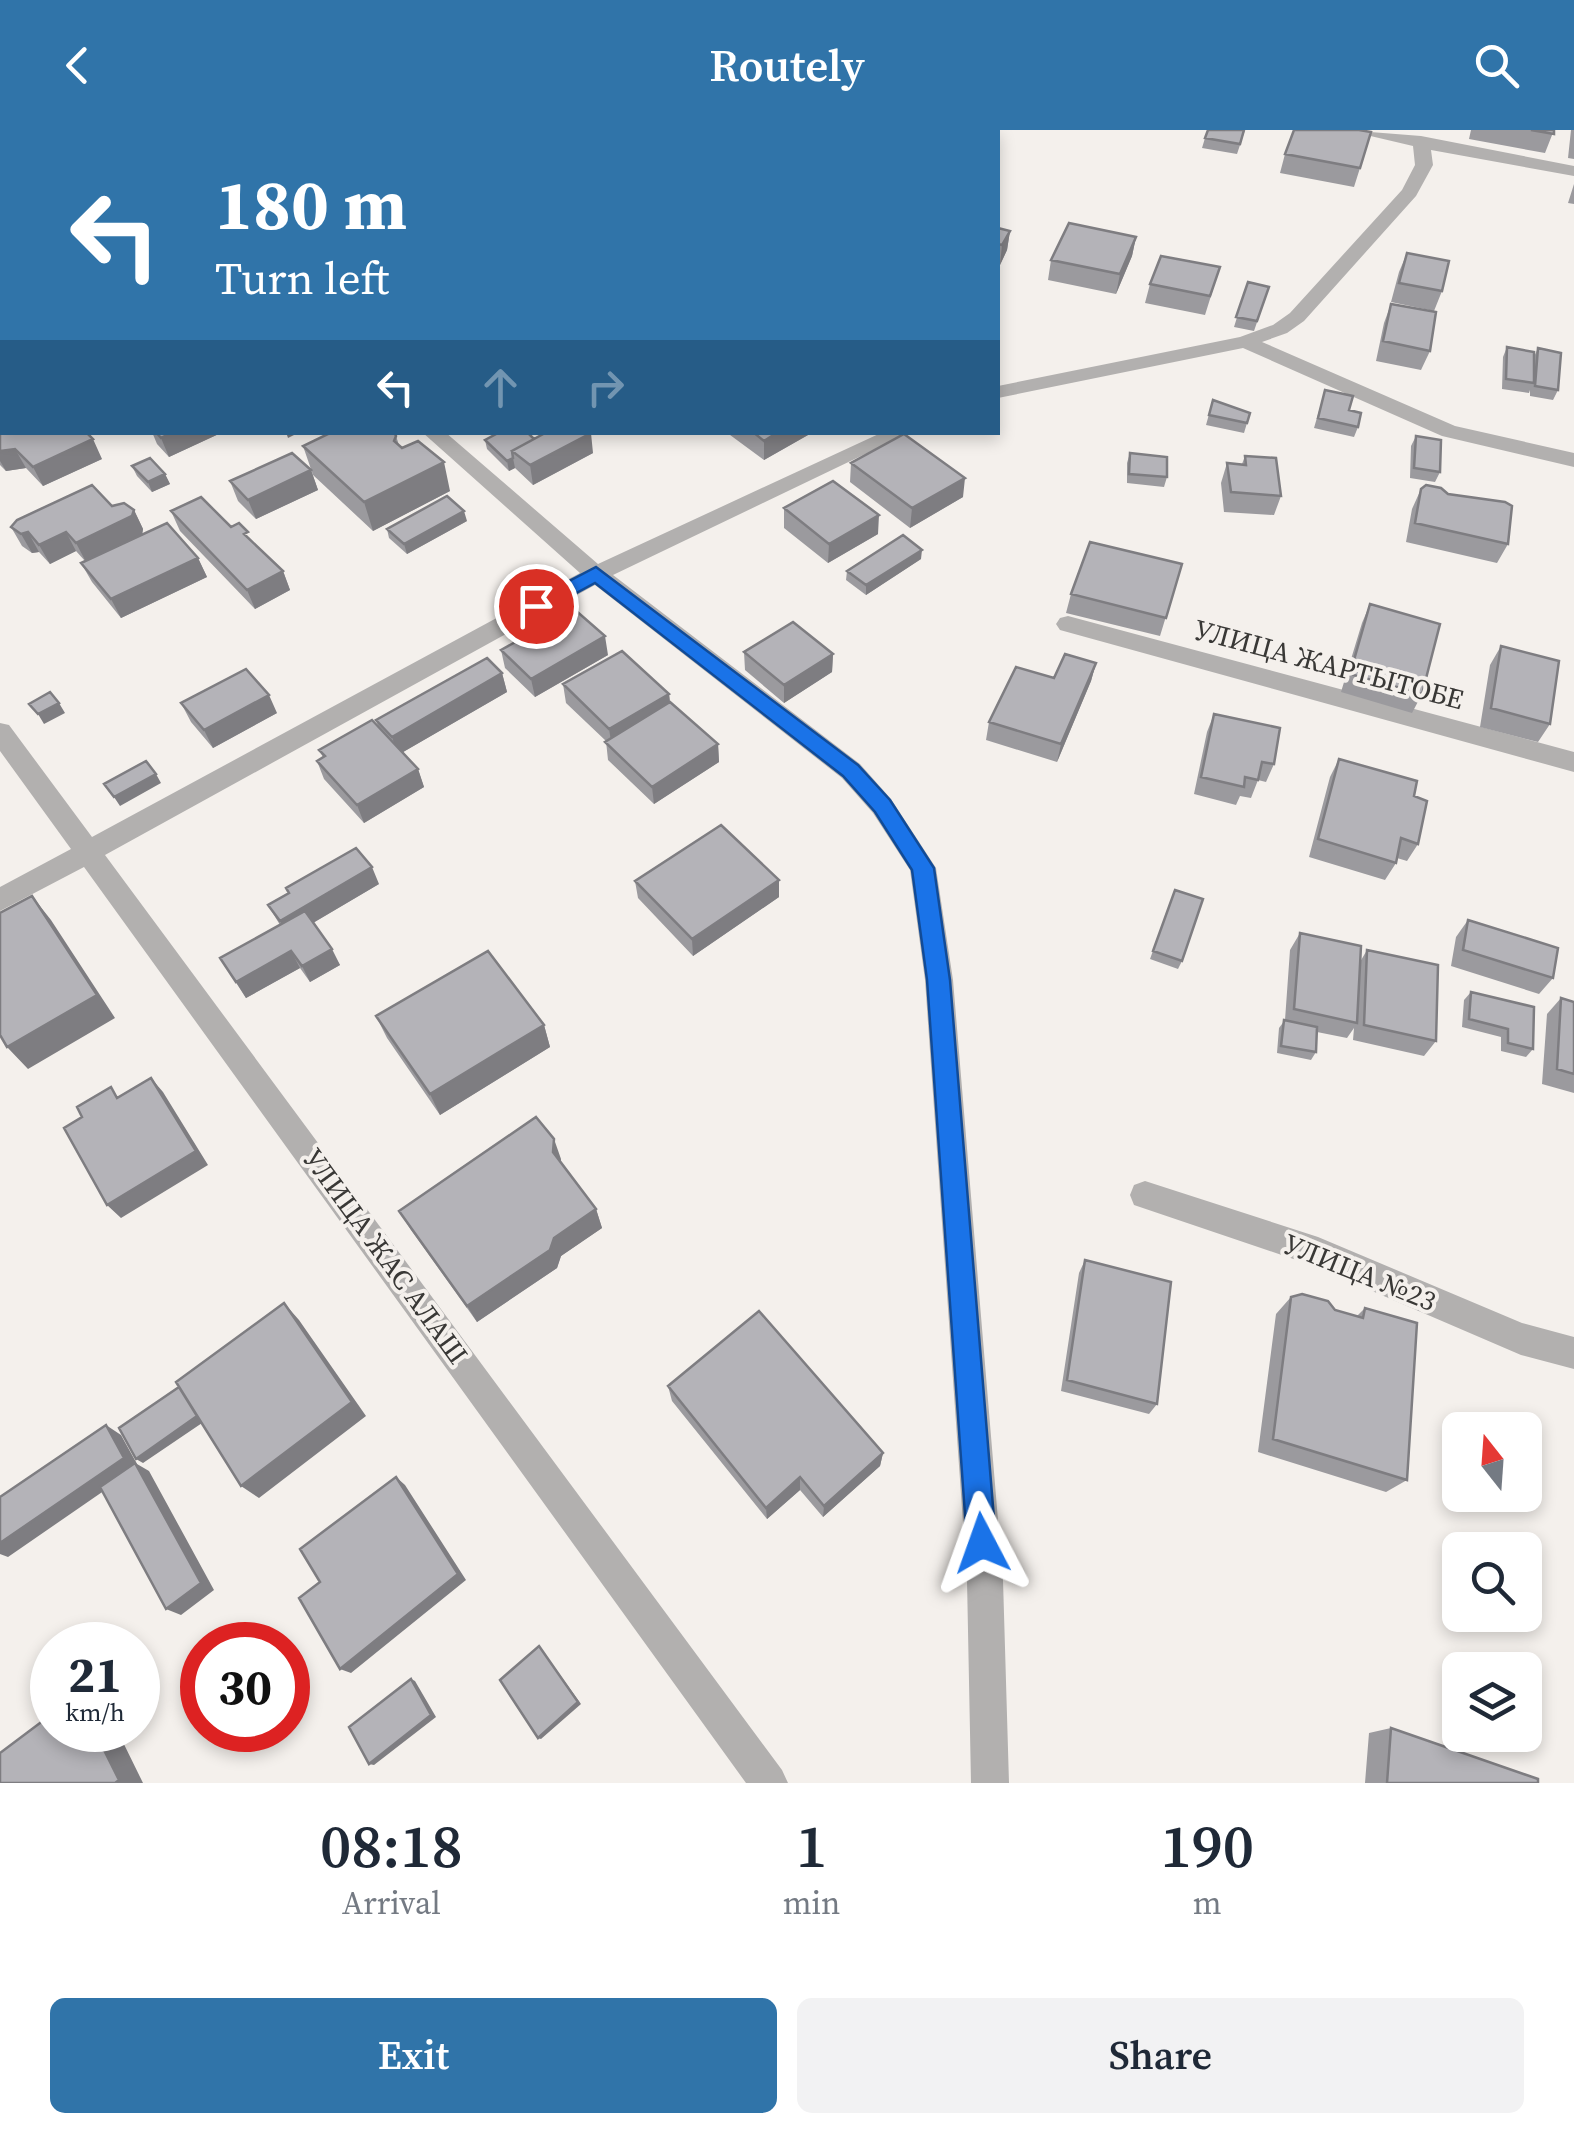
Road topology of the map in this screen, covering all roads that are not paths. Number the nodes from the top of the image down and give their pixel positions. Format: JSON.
{"nodes":[{"id":1,"x":1353,"y":130,"type":"edge"},
{"id":2,"x":1421,"y":141,"type":"junction"},
{"id":3,"x":1574,"y":171,"type":"edge"},
{"id":4,"x":1245,"y":342,"type":"junction"},
{"id":5,"x":1000,"y":392,"type":"edge"},
{"id":6,"x":435,"y":435,"type":"edge"},
{"id":7,"x":895,"y":435,"type":"edge"},
{"id":8,"x":1574,"y":460,"type":"edge"},
{"id":9,"x":596,"y":574,"type":"junction"},
{"id":10,"x":1068,"y":624,"type":"dead end"},
{"id":11,"x":0,"y":732,"type":"edge"},
{"id":12,"x":1574,"y":762,"type":"edge"},
{"id":13,"x":91,"y":852,"type":"junction"},
{"id":14,"x":0,"y":900,"type":"edge"},
{"id":15,"x":1145,"y":1195,"type":"dead end"},
{"id":16,"x":1574,"y":1353,"type":"edge"},
{"id":17,"x":769,"y":1783,"type":"edge"},
{"id":18,"x":990,"y":1783,"type":"edge"}],
"edges":[{"from":1,"to":2,"type":"street"},
{"from":2,"to":3,"type":"street"},
{"from":2,"to":4,"type":"street"},
{"from":4,"to":5,"type":"street"},
{"from":4,"to":8,"type":"street"},
{"from":6,"to":9,"type":"street"},
{"from":7,"to":9,"type":"street"},
{"from":9,"to":13,"type":"street"},
{"from":9,"to":18,"type":"street"},
{"from":10,"to":12,"type":"street","name":"УЛИЦА ЖАРТЫТОБЕ"},
{"from":11,"to":13,"type":"street","name":"УЛИЦА ЖАС АЛАШ"},
{"from":13,"to":14,"type":"street"},
{"from":13,"to":17,"type":"street","name":"УЛИЦА ЖАС АЛАШ"},
{"from":15,"to":16,"type":"street","name":"УЛИЦА №23"}]}
